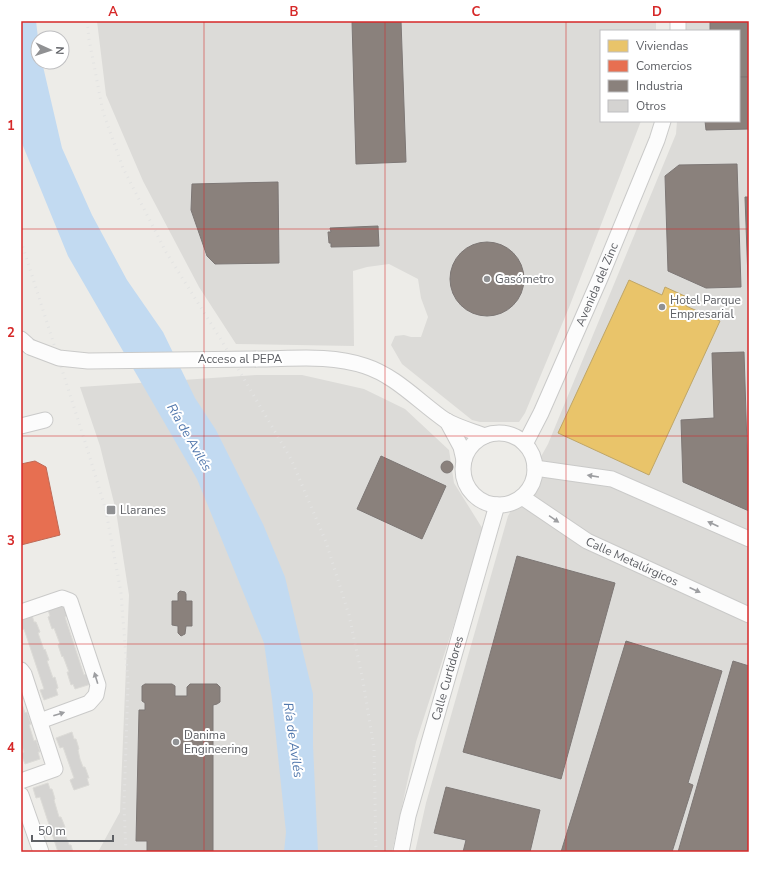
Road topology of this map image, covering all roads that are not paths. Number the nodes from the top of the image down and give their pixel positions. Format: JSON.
{"nodes":[{"id":1,"x":662,"y":122,"type":"edge"},
{"id":2,"x":25,"y":343,"type":"edge"},
{"id":3,"x":45,"y":420,"type":"dead end"},
{"id":4,"x":447,"y":421,"type":"junction"},
{"id":5,"x":21,"y":426,"type":"edge"},
{"id":6,"x":485,"y":436,"type":"junction"},
{"id":7,"x":525,"y":444,"type":"junction"},
{"id":8,"x":464,"y":460,"type":"junction"},
{"id":9,"x":535,"y":468,"type":"junction"},
{"id":10,"x":522,"y":497,"type":"junction"},
{"id":11,"x":497,"y":506,"type":"junction"},
{"id":12,"x":749,"y":539,"type":"edge"},
{"id":13,"x":21,"y":612,"type":"edge"},
{"id":14,"x":749,"y":615,"type":"edge"},
{"id":15,"x":21,"y":670,"type":"edge"},
{"id":16,"x":40,"y":721,"type":"junction"},
{"id":17,"x":21,"y":781,"type":"edge"},
{"id":18,"x":21,"y":795,"type":"edge"},
{"id":19,"x":41,"y":852,"type":"edge"},
{"id":20,"x":401,"y":852,"type":"edge"}],
"edges":[{"from":1,"to":7,"type":"street","name":"Avenida del Zinc"},
{"from":2,"to":4,"type":"street","name":"Acceso al PEPA","bridge":true},
{"from":3,"to":5,"type":"street"},
{"from":4,"to":6,"type":"street"},
{"from":4,"to":8,"type":"street"},
{"from":6,"to":7,"type":"street"},
{"from":6,"to":8,"type":"street"},
{"from":7,"to":9,"type":"street"},
{"from":8,"to":11,"type":"street"},
{"from":9,"to":10,"type":"street"},
{"from":12,"to":9,"type":"street","one_way":true},
{"from":10,"to":11,"type":"street"},
{"from":10,"to":14,"type":"street","name":"Calle Metalúrgicos","one_way":true},
{"from":11,"to":20,"type":"street","name":"Calle Curtidores"},
{"from":16,"to":13,"type":"street","one_way":true},
{"from":15,"to":16,"type":"street"},
{"from":16,"to":17,"type":"street"},
{"from":18,"to":19,"type":"street"}]}
